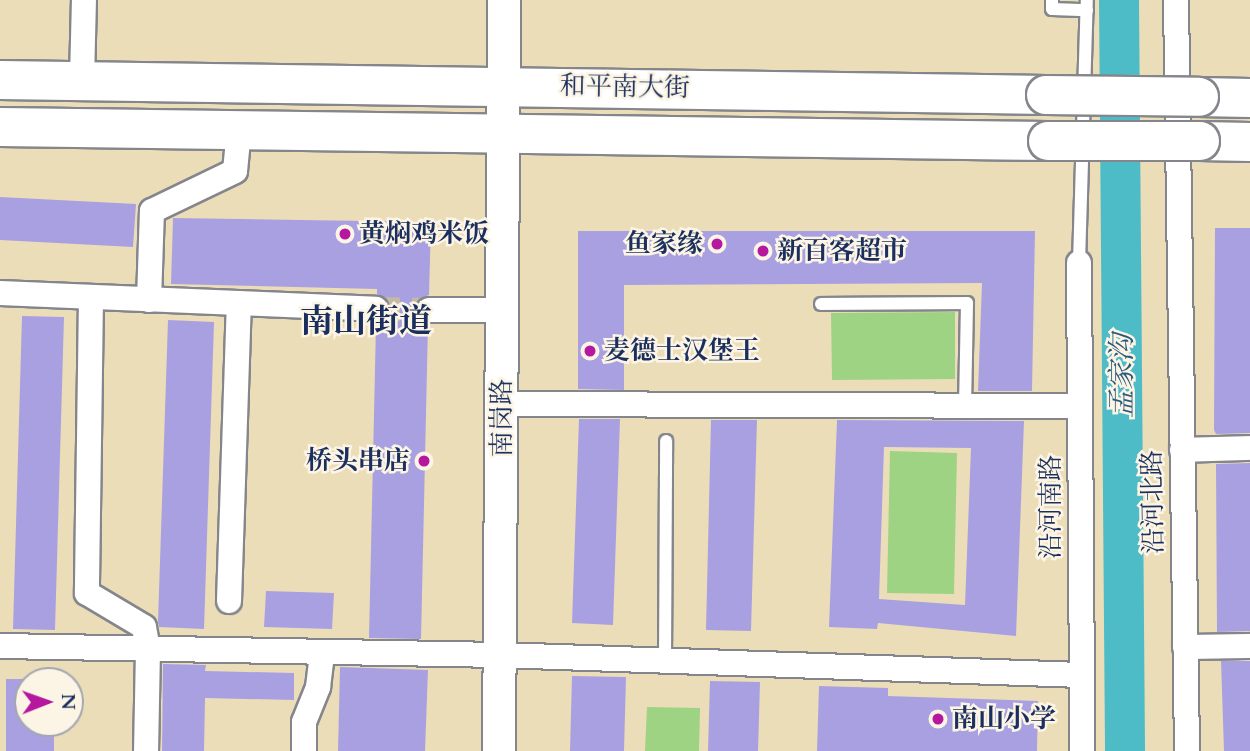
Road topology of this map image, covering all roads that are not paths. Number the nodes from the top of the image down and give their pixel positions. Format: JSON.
{"nodes":[{"id":1,"x":83,"y":0,"type":"edge"},
{"id":2,"x":504,"y":0,"type":"edge"},
{"id":3,"x":1052,"y":0,"type":"edge"},
{"id":4,"x":1176,"y":0,"type":"edge"},
{"id":5,"x":1087,"y":5,"type":"edge"},
{"id":6,"x":0,"y":80,"type":"edge"},
{"id":7,"x":82,"y":80,"type":"junction"},
{"id":8,"x":504,"y":85,"type":"junction"},
{"id":9,"x":1250,"y":98,"type":"edge"},
{"id":10,"x":0,"y":127,"type":"edge"},
{"id":11,"x":239,"y":130,"type":"junction"},
{"id":12,"x":503,"y":132,"type":"junction"},
{"id":13,"x":1250,"y":142,"type":"edge"},
{"id":14,"x":1079,"y":263,"type":"joint"},
{"id":15,"x":0,"y":293,"type":"edge"},
{"id":16,"x":91,"y":297,"type":"junction"},
{"id":17,"x":149,"y":300,"type":"junction"},
{"id":18,"x":239,"y":303,"type":"junction"},
{"id":19,"x":821,"y":304,"type":"dead end"},
{"id":20,"x":376,"y":309,"type":"tunnel mouth"},
{"id":21,"x":429,"y":310,"type":"tunnel mouth"},
{"id":22,"x":502,"y":310,"type":"junction"},
{"id":23,"x":502,"y":404,"type":"junction"},
{"id":24,"x":965,"y":406,"type":"junction"},
{"id":25,"x":1080,"y":407,"type":"junction"},
{"id":26,"x":666,"y":441,"type":"dead end"},
{"id":27,"x":1250,"y":448,"type":"edge"},
{"id":28,"x":1182,"y":450,"type":"junction"},
{"id":29,"x":229,"y":601,"type":"dead end"},
{"id":30,"x":0,"y":646,"type":"edge"},
{"id":31,"x":1185,"y":646,"type":"junction"},
{"id":32,"x":1250,"y":646,"type":"edge"},
{"id":33,"x":148,"y":649,"type":"junction"},
{"id":34,"x":322,"y":652,"type":"junction"},
{"id":35,"x":500,"y":654,"type":"junction"},
{"id":36,"x":665,"y":661,"type":"junction"},
{"id":37,"x":1081,"y":675,"type":"junction"},
{"id":38,"x":146,"y":751,"type":"edge"},
{"id":39,"x":304,"y":751,"type":"edge"},
{"id":40,"x":499,"y":751,"type":"edge"},
{"id":41,"x":1082,"y":751,"type":"edge"},
{"id":42,"x":1187,"y":751,"type":"edge"}],
"edges":[{"from":1,"to":7,"type":"street"},
{"from":2,"to":8,"type":"street","name":"南岗路"},
{"from":3,"to":5,"type":"lane"},
{"from":4,"to":28,"type":"street","name":"沿河北路"},
{"from":5,"to":14,"type":"lane"},
{"from":6,"to":7,"type":"main road","name":"和平南大街"},
{"from":7,"to":8,"type":"main road","name":"和平南大街"},
{"from":8,"to":9,"type":"main road","name":"和平南大街","bridge":true},
{"from":8,"to":12,"type":"street","name":"南岗路"},
{"from":10,"to":11,"type":"main road","name":"和平南大街"},
{"from":11,"to":12,"type":"main road","name":"和平南大街"},
{"from":11,"to":17,"type":"street"},
{"from":12,"to":13,"type":"main road","name":"和平南大街","bridge":true},
{"from":12,"to":22,"type":"street","name":"南岗路"},
{"from":14,"to":25,"type":"street","name":"沿河南路"},
{"from":15,"to":16,"type":"street"},
{"from":16,"to":17,"type":"street"},
{"from":16,"to":33,"type":"street"},
{"from":17,"to":18,"type":"street"},
{"from":18,"to":20,"type":"street"},
{"from":18,"to":29,"type":"street"},
{"from":19,"to":24,"type":"lane"},
{"from":21,"to":22,"type":"street"},
{"from":22,"to":23,"type":"street","name":"南岗路"},
{"from":23,"to":24,"type":"street"},
{"from":23,"to":35,"type":"street","name":"南岗路"},
{"from":24,"to":25,"type":"street"},
{"from":25,"to":37,"type":"street","name":"沿河南路"},
{"from":26,"to":36,"type":"lane"},
{"from":27,"to":28,"type":"street"},
{"from":28,"to":31,"type":"street","name":"沿河北路"},
{"from":30,"to":33,"type":"street"},
{"from":31,"to":32,"type":"street"},
{"from":31,"to":42,"type":"street","name":"沿河北路"},
{"from":33,"to":34,"type":"street"},
{"from":33,"to":38,"type":"street"},
{"from":34,"to":35,"type":"street"},
{"from":34,"to":39,"type":"street"},
{"from":35,"to":36,"type":"street"},
{"from":35,"to":40,"type":"street","name":"南岗路"},
{"from":36,"to":37,"type":"street"},
{"from":37,"to":41,"type":"street","name":"沿河南路"}]}
